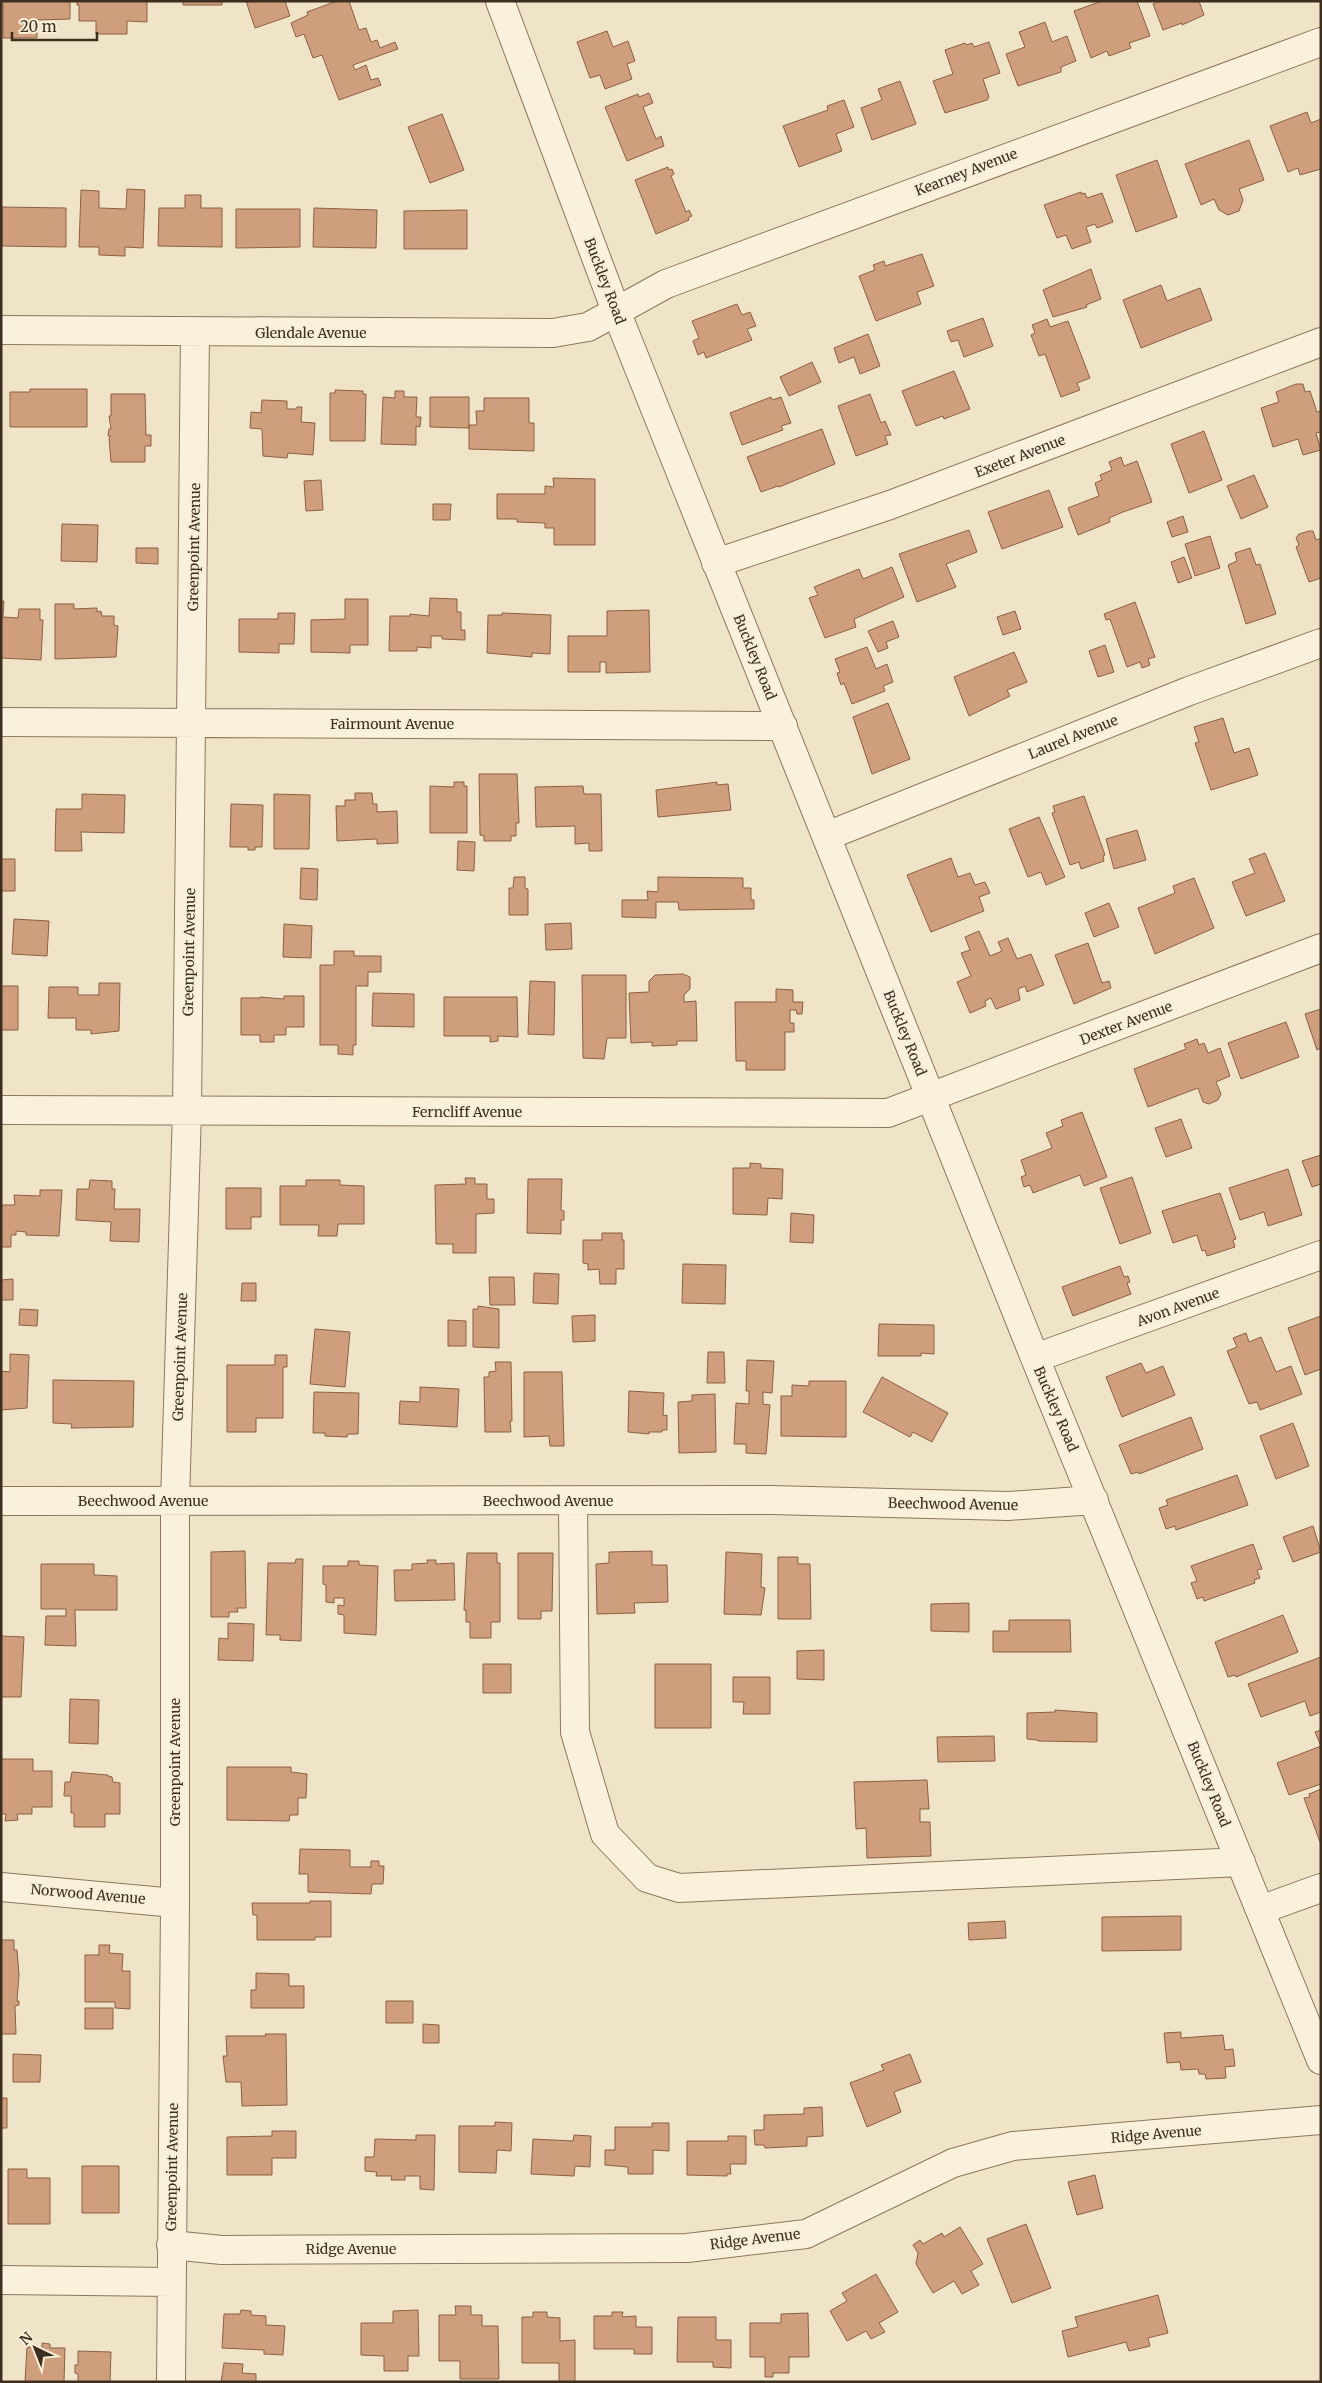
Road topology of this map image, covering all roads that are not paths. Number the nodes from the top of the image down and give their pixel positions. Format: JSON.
{"nodes":[{"id":1,"x":500,"y":1,"type":"edge"},
{"id":2,"x":1321,"y":42,"type":"edge"},
{"id":3,"x":616,"y":311,"type":"junction"},
{"id":4,"x":1,"y":330,"type":"edge"},
{"id":5,"x":196,"y":332,"type":"junction"},
{"id":6,"x":1321,"y":342,"type":"edge"},
{"id":7,"x":716,"y":563,"type":"junction"},
{"id":8,"x":1321,"y":643,"type":"edge"},
{"id":9,"x":1,"y":722,"type":"edge"},
{"id":10,"x":192,"y":722,"type":"junction"},
{"id":11,"x":783,"y":726,"type":"junction"},
{"id":12,"x":827,"y":836,"type":"junction"},
{"id":13,"x":1321,"y":948,"type":"edge"},
{"id":14,"x":931,"y":1098,"type":"junction"},
{"id":15,"x":1,"y":1110,"type":"edge"},
{"id":16,"x":187,"y":1111,"type":"junction"},
{"id":17,"x":1321,"y":1255,"type":"edge"},
{"id":18,"x":1035,"y":1358,"type":"junction"},
{"id":19,"x":573,"y":1500,"type":"junction"},
{"id":20,"x":1094,"y":1500,"type":"junction"},
{"id":21,"x":1,"y":1501,"type":"edge"},
{"id":22,"x":175,"y":1501,"type":"junction"},
{"id":23,"x":1241,"y":1862,"type":"junction"},
{"id":24,"x":1,"y":1887,"type":"edge"},
{"id":25,"x":1321,"y":1888,"type":"edge"},
{"id":26,"x":176,"y":1902,"type":"junction"},
{"id":27,"x":1260,"y":1910,"type":"junction"},
{"id":28,"x":1321,"y":2060,"type":"edge"},
{"id":29,"x":1321,"y":2120,"type":"edge"},
{"id":30,"x":171,"y":2245,"type":"junction"},
{"id":31,"x":1,"y":2280,"type":"edge"},
{"id":32,"x":171,"y":2282,"type":"junction"},
{"id":33,"x":171,"y":2382,"type":"edge"}],
"edges":[{"from":1,"to":3,"type":"street","name":"Buckley Road"},
{"from":2,"to":3,"type":"street","name":"Kearney Avenue"},
{"from":3,"to":5,"type":"street","name":"Glendale Avenue"},
{"from":3,"to":7,"type":"street","name":"Buckley Road"},
{"from":4,"to":5,"type":"street","name":"Glendale Avenue"},
{"from":5,"to":10,"type":"street","name":"Greenpoint Avenue"},
{"from":6,"to":7,"type":"street","name":"Exeter Avenue"},
{"from":7,"to":11,"type":"street","name":"Buckley Road"},
{"from":8,"to":12,"type":"street","name":"Laurel Avenue"},
{"from":9,"to":10,"type":"street","name":"Fairmount Avenue"},
{"from":10,"to":11,"type":"street","name":"Fairmount Avenue"},
{"from":10,"to":16,"type":"street","name":"Greenpoint Avenue"},
{"from":11,"to":12,"type":"street","name":"Buckley Road"},
{"from":12,"to":14,"type":"street","name":"Buckley Road"},
{"from":13,"to":14,"type":"street","name":"Dexter Avenue"},
{"from":14,"to":16,"type":"street","name":"Ferncliff Avenue"},
{"from":14,"to":18,"type":"street","name":"Buckley Road"},
{"from":15,"to":16,"type":"street","name":"Ferncliff Avenue"},
{"from":16,"to":22,"type":"street","name":"Greenpoint Avenue"},
{"from":17,"to":18,"type":"street","name":"Avon Avenue"},
{"from":18,"to":20,"type":"street","name":"Buckley Road"},
{"from":19,"to":20,"type":"street","name":"Beechwood Avenue"},
{"from":19,"to":22,"type":"street","name":"Beechwood Avenue"},
{"from":19,"to":23,"type":"street"},
{"from":20,"to":23,"type":"street","name":"Buckley Road"},
{"from":21,"to":22,"type":"street","name":"Beechwood Avenue"},
{"from":22,"to":26,"type":"street","name":"Greenpoint Avenue"},
{"from":23,"to":27,"type":"street","name":"Buckley Road"},
{"from":24,"to":26,"type":"street","name":"Norwood Avenue"},
{"from":25,"to":27,"type":"street"},
{"from":26,"to":30,"type":"street","name":"Greenpoint Avenue"},
{"from":27,"to":28,"type":"street","name":"Buckley Road"},
{"from":29,"to":30,"type":"street","name":"Ridge Avenue"},
{"from":30,"to":32,"type":"street","name":"Greenpoint Avenue"},
{"from":31,"to":32,"type":"street"},
{"from":32,"to":33,"type":"street","name":"Greenpoint Avenue"}]}
